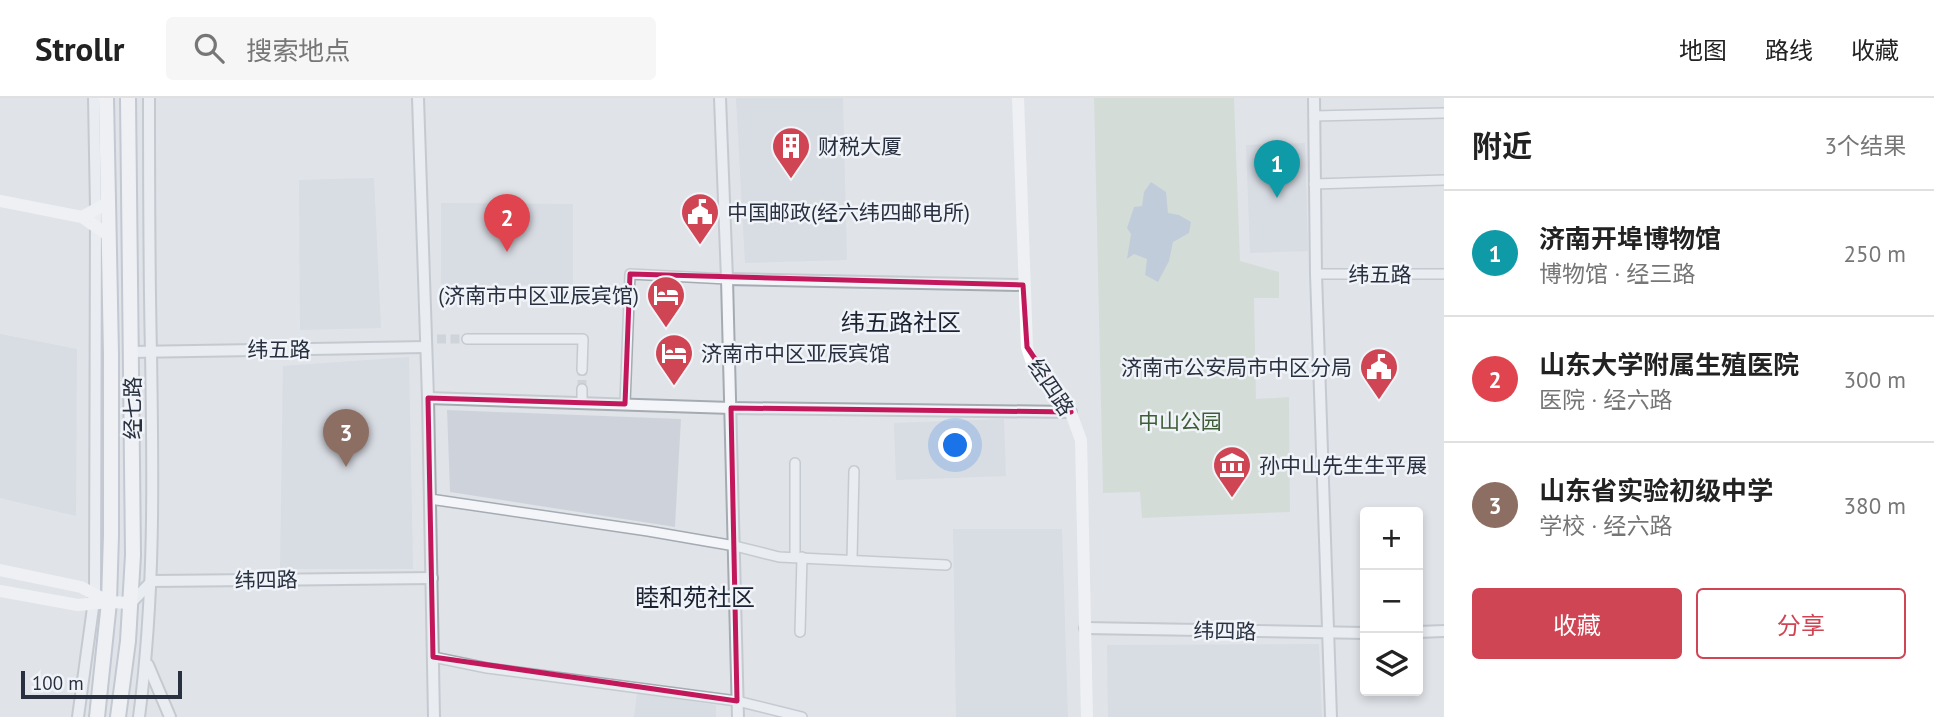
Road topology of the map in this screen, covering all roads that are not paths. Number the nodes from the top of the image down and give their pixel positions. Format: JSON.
{"nodes":[{"id":1,"x":94,"y":98,"type":"edge"},
{"id":2,"x":106,"y":98,"type":"edge"},
{"id":3,"x":128,"y":98,"type":"edge"},
{"id":4,"x":149,"y":98,"type":"edge"},
{"id":5,"x":418,"y":98,"type":"edge"},
{"id":6,"x":720,"y":98,"type":"edge"},
{"id":7,"x":1018,"y":98,"type":"edge"},
{"id":8,"x":1314,"y":98,"type":"edge"},
{"id":9,"x":1444,"y":113,"type":"edge"},
{"id":10,"x":1314,"y":116,"type":"junction"},
{"id":11,"x":1444,"y":180,"type":"edge"},
{"id":12,"x":1314,"y":184,"type":"junction"},
{"id":13,"x":0,"y":201,"type":"edge"},
{"id":14,"x":102,"y":206,"type":"junction"},
{"id":15,"x":82,"y":217,"type":"junction"},
{"id":16,"x":95,"y":227,"type":"junction"},
{"id":17,"x":108,"y":235,"type":"junction"},
{"id":18,"x":1315,"y":274,"type":"junction"},
{"id":19,"x":1444,"y":274,"type":"edge"},
{"id":20,"x":727,"y":279,"type":"junction"},
{"id":21,"x":1023,"y":285,"type":"junction"},
{"id":22,"x":467,"y":339,"type":"tunnel mouth"},
{"id":23,"x":429,"y":342,"type":"junction"},
{"id":24,"x":131,"y":352,"type":"junction"},
{"id":25,"x":151,"y":352,"type":"junction"},
{"id":26,"x":582,"y":370,"type":"tunnel mouth"},
{"id":27,"x":582,"y":389,"type":"tunnel mouth"},
{"id":28,"x":428,"y":398,"type":"junction"},
{"id":29,"x":582,"y":403,"type":"junction"},
{"id":30,"x":625,"y":404,"type":"junction"},
{"id":31,"x":731,"y":408,"type":"junction"},
{"id":32,"x":1071,"y":412,"type":"junction"},
{"id":33,"x":795,"y":463,"type":"dead end"},
{"id":34,"x":854,"y":471,"type":"dead end"},
{"id":35,"x":430,"y":499,"type":"junction"},
{"id":36,"x":735,"y":546,"type":"junction"},
{"id":37,"x":799,"y":557,"type":"junction"},
{"id":38,"x":852,"y":559,"type":"junction"},
{"id":39,"x":946,"y":565,"type":"dead end"},
{"id":40,"x":0,"y":570,"type":"edge"},
{"id":41,"x":432,"y":578,"type":"junction"},
{"id":42,"x":152,"y":581,"type":"junction"},
{"id":43,"x":0,"y":591,"type":"edge"},
{"id":44,"x":95,"y":599,"type":"junction"},
{"id":45,"x":109,"y":602,"type":"junction"},
{"id":46,"x":131,"y":603,"type":"junction"},
{"id":47,"x":1085,"y":628,"type":"junction"},
{"id":48,"x":1444,"y":631,"type":"edge"},
{"id":49,"x":800,"y":632,"type":"dead end"},
{"id":50,"x":1423,"y":632,"type":"edge"},
{"id":51,"x":1360,"y":633,"type":"edge"},
{"id":52,"x":1327,"y":634,"type":"junction"},
{"id":53,"x":433,"y":657,"type":"junction"},
{"id":54,"x":146,"y":662,"type":"junction"},
{"id":55,"x":737,"y":701,"type":"junction"},
{"id":56,"x":78,"y":717,"type":"edge"},
{"id":57,"x":97,"y":717,"type":"edge"},
{"id":58,"x":118,"y":717,"type":"edge"},
{"id":59,"x":139,"y":717,"type":"edge"},
{"id":60,"x":170,"y":717,"type":"edge"},
{"id":61,"x":434,"y":717,"type":"edge"},
{"id":62,"x":738,"y":717,"type":"edge"},
{"id":63,"x":802,"y":717,"type":"edge"},
{"id":64,"x":1087,"y":717,"type":"edge"},
{"id":65,"x":1331,"y":717,"type":"edge"}],
"edges":[{"from":1,"to":14,"type":"street"},
{"from":2,"to":14,"type":"main road","name":"经七路"},
{"from":3,"to":24,"type":"main road","name":"经七路"},
{"from":4,"to":25,"type":"street"},
{"from":5,"to":23,"type":"street"},
{"from":6,"to":20,"type":"street"},
{"from":7,"to":21,"type":"main road","name":"经四路"},
{"from":8,"to":10,"type":"street"},
{"from":9,"to":10,"type":"street"},
{"from":10,"to":12,"type":"street"},
{"from":11,"to":12,"type":"street"},
{"from":12,"to":18,"type":"street"},
{"from":13,"to":15,"type":"main road"},
{"from":14,"to":15,"type":"main road"},
{"from":14,"to":16,"type":"street"},
{"from":14,"to":17,"type":"main road","name":"经七路"},
{"from":15,"to":16,"type":"main road"},
{"from":16,"to":17,"type":"main road"},
{"from":16,"to":44,"type":"street"},
{"from":17,"to":45,"type":"main road","name":"经七路"},
{"from":18,"to":19,"type":"street","name":"纬五路"},
{"from":18,"to":52,"type":"street"},
{"from":20,"to":21,"type":"street"},
{"from":20,"to":30,"type":"street"},
{"from":20,"to":31,"type":"street"},
{"from":21,"to":32,"type":"main road","name":"经四路"},
{"from":22,"to":26,"type":"street"},
{"from":23,"to":25,"type":"street","name":"纬五路"},
{"from":23,"to":28,"type":"street"},
{"from":24,"to":25,"type":"street","name":"纬五路"},
{"from":24,"to":46,"type":"main road","name":"经七路"},
{"from":25,"to":42,"type":"street"},
{"from":27,"to":29,"type":"street"},
{"from":28,"to":29,"type":"street"},
{"from":28,"to":35,"type":"street"},
{"from":29,"to":30,"type":"street"},
{"from":30,"to":31,"type":"street"},
{"from":31,"to":32,"type":"street"},
{"from":31,"to":36,"type":"street"},
{"from":32,"to":47,"type":"main road","name":"经四路"},
{"from":33,"to":37,"type":"street"},
{"from":34,"to":38,"type":"street"},
{"from":35,"to":36,"type":"street"},
{"from":35,"to":41,"type":"street"},
{"from":36,"to":37,"type":"street"},
{"from":36,"to":55,"type":"street"},
{"from":37,"to":38,"type":"street"},
{"from":37,"to":49,"type":"street"},
{"from":38,"to":39,"type":"street"},
{"from":40,"to":44,"type":"main road"},
{"from":41,"to":42,"type":"street","name":"纬四路"},
{"from":41,"to":53,"type":"street"},
{"from":42,"to":46,"type":"street"},
{"from":42,"to":54,"type":"street"},
{"from":43,"to":44,"type":"main road"},
{"from":44,"to":45,"type":"main road"},
{"from":44,"to":56,"type":"street"},
{"from":45,"to":46,"type":"main road"},
{"from":45,"to":57,"type":"main road","name":"经七路"},
{"from":46,"to":58,"type":"main road","name":"经七路"},
{"from":47,"to":52,"type":"street","name":"纬四路"},
{"from":47,"to":64,"type":"main road","name":"经四路"},
{"from":48,"to":50,"type":"street"},
{"from":51,"to":52,"type":"street","name":"纬四路"},
{"from":52,"to":65,"type":"street"},
{"from":53,"to":55,"type":"street"},
{"from":53,"to":61,"type":"street"},
{"from":54,"to":59,"type":"street"},
{"from":54,"to":60,"type":"street"},
{"from":55,"to":62,"type":"street"},
{"from":55,"to":63,"type":"street"}]}
